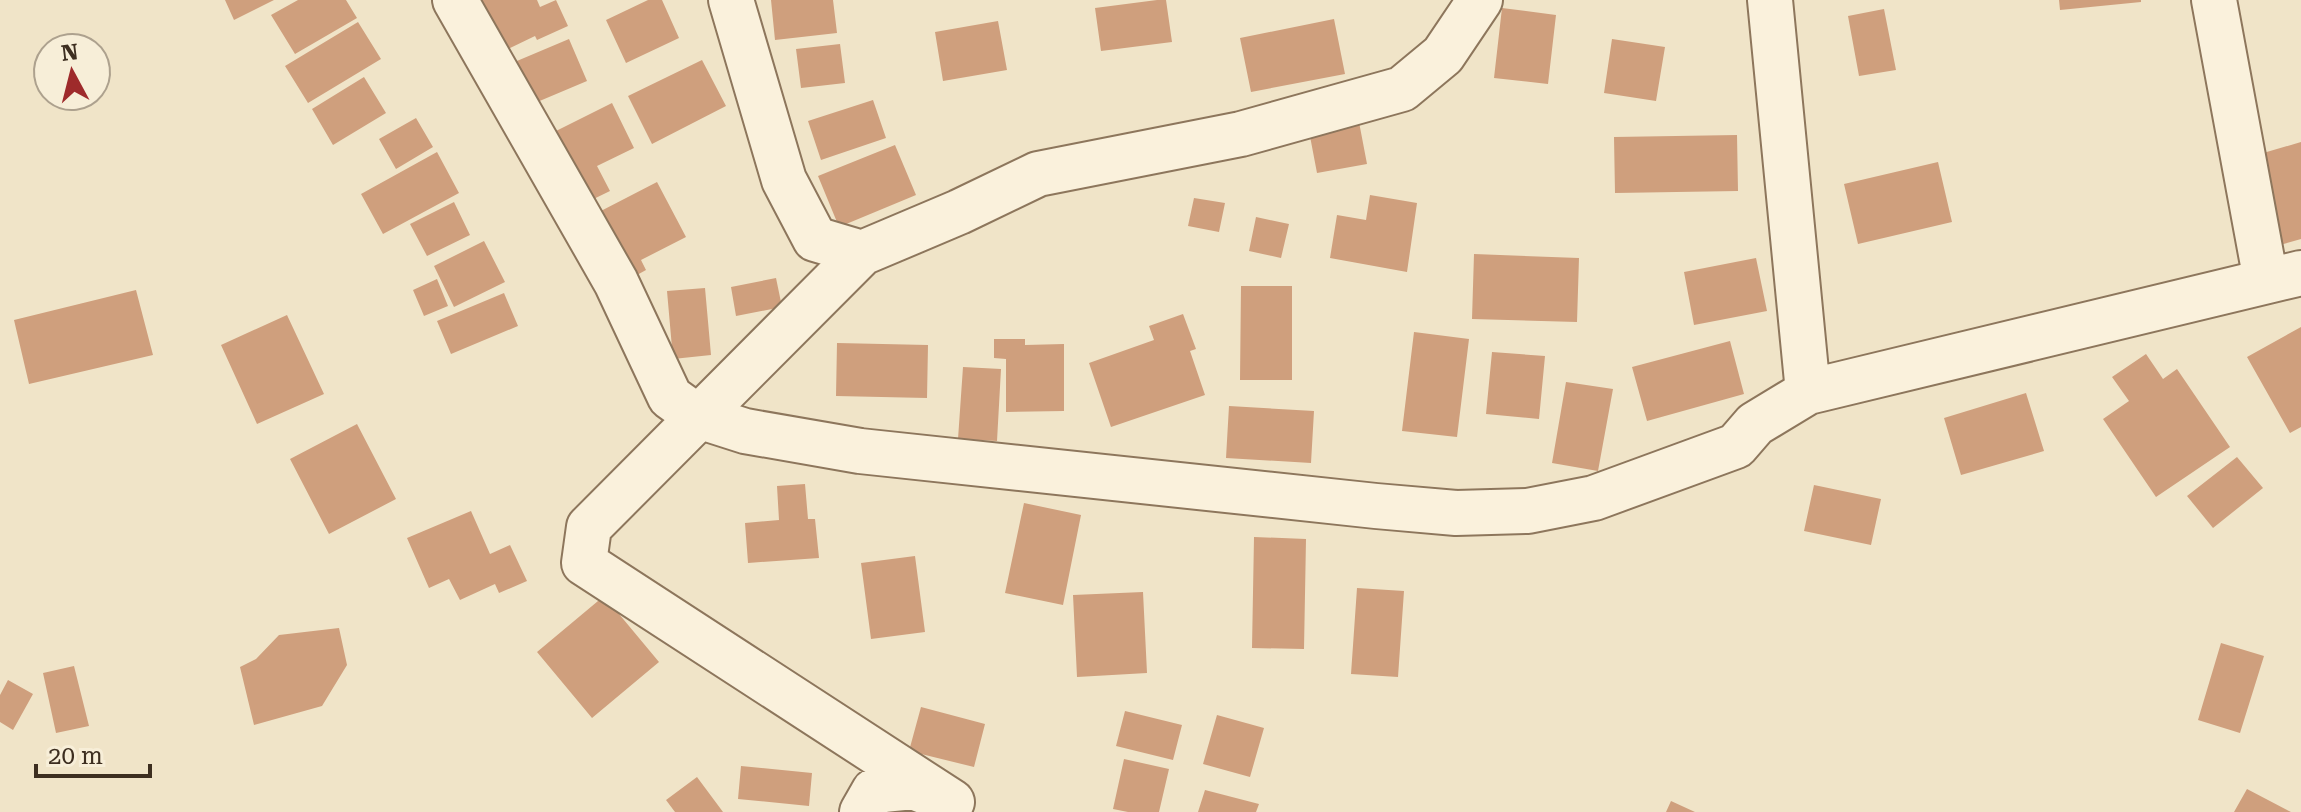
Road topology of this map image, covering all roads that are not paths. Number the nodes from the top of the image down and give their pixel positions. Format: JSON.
{"nodes":[{"id":1,"x":455,"y":0,"type":"edge"},
{"id":2,"x":731,"y":0,"type":"edge"},
{"id":3,"x":1480,"y":0,"type":"edge"},
{"id":4,"x":1770,"y":0,"type":"edge"},
{"id":5,"x":2214,"y":0,"type":"edge"},
{"id":6,"x":862,"y":253,"type":"junction"},
{"id":7,"x":2284,"y":277,"type":"edge"},
{"id":8,"x":1808,"y":392,"type":"junction"},
{"id":9,"x":700,"y":417,"type":"junction"},
{"id":10,"x":966,"y":807,"type":"edge"},
{"id":11,"x":862,"y":812,"type":"edge"}],
"edges":[{"from":1,"to":9,"type":"street"},
{"from":2,"to":6,"type":"street"},
{"from":3,"to":6,"type":"street"},
{"from":4,"to":8,"type":"street"},
{"from":5,"to":7,"type":"street"},
{"from":6,"to":9,"type":"street"},
{"from":7,"to":8,"type":"street"},
{"from":8,"to":9,"type":"street"},
{"from":9,"to":10,"type":"street"},
{"from":10,"to":11,"type":"street"}]}
